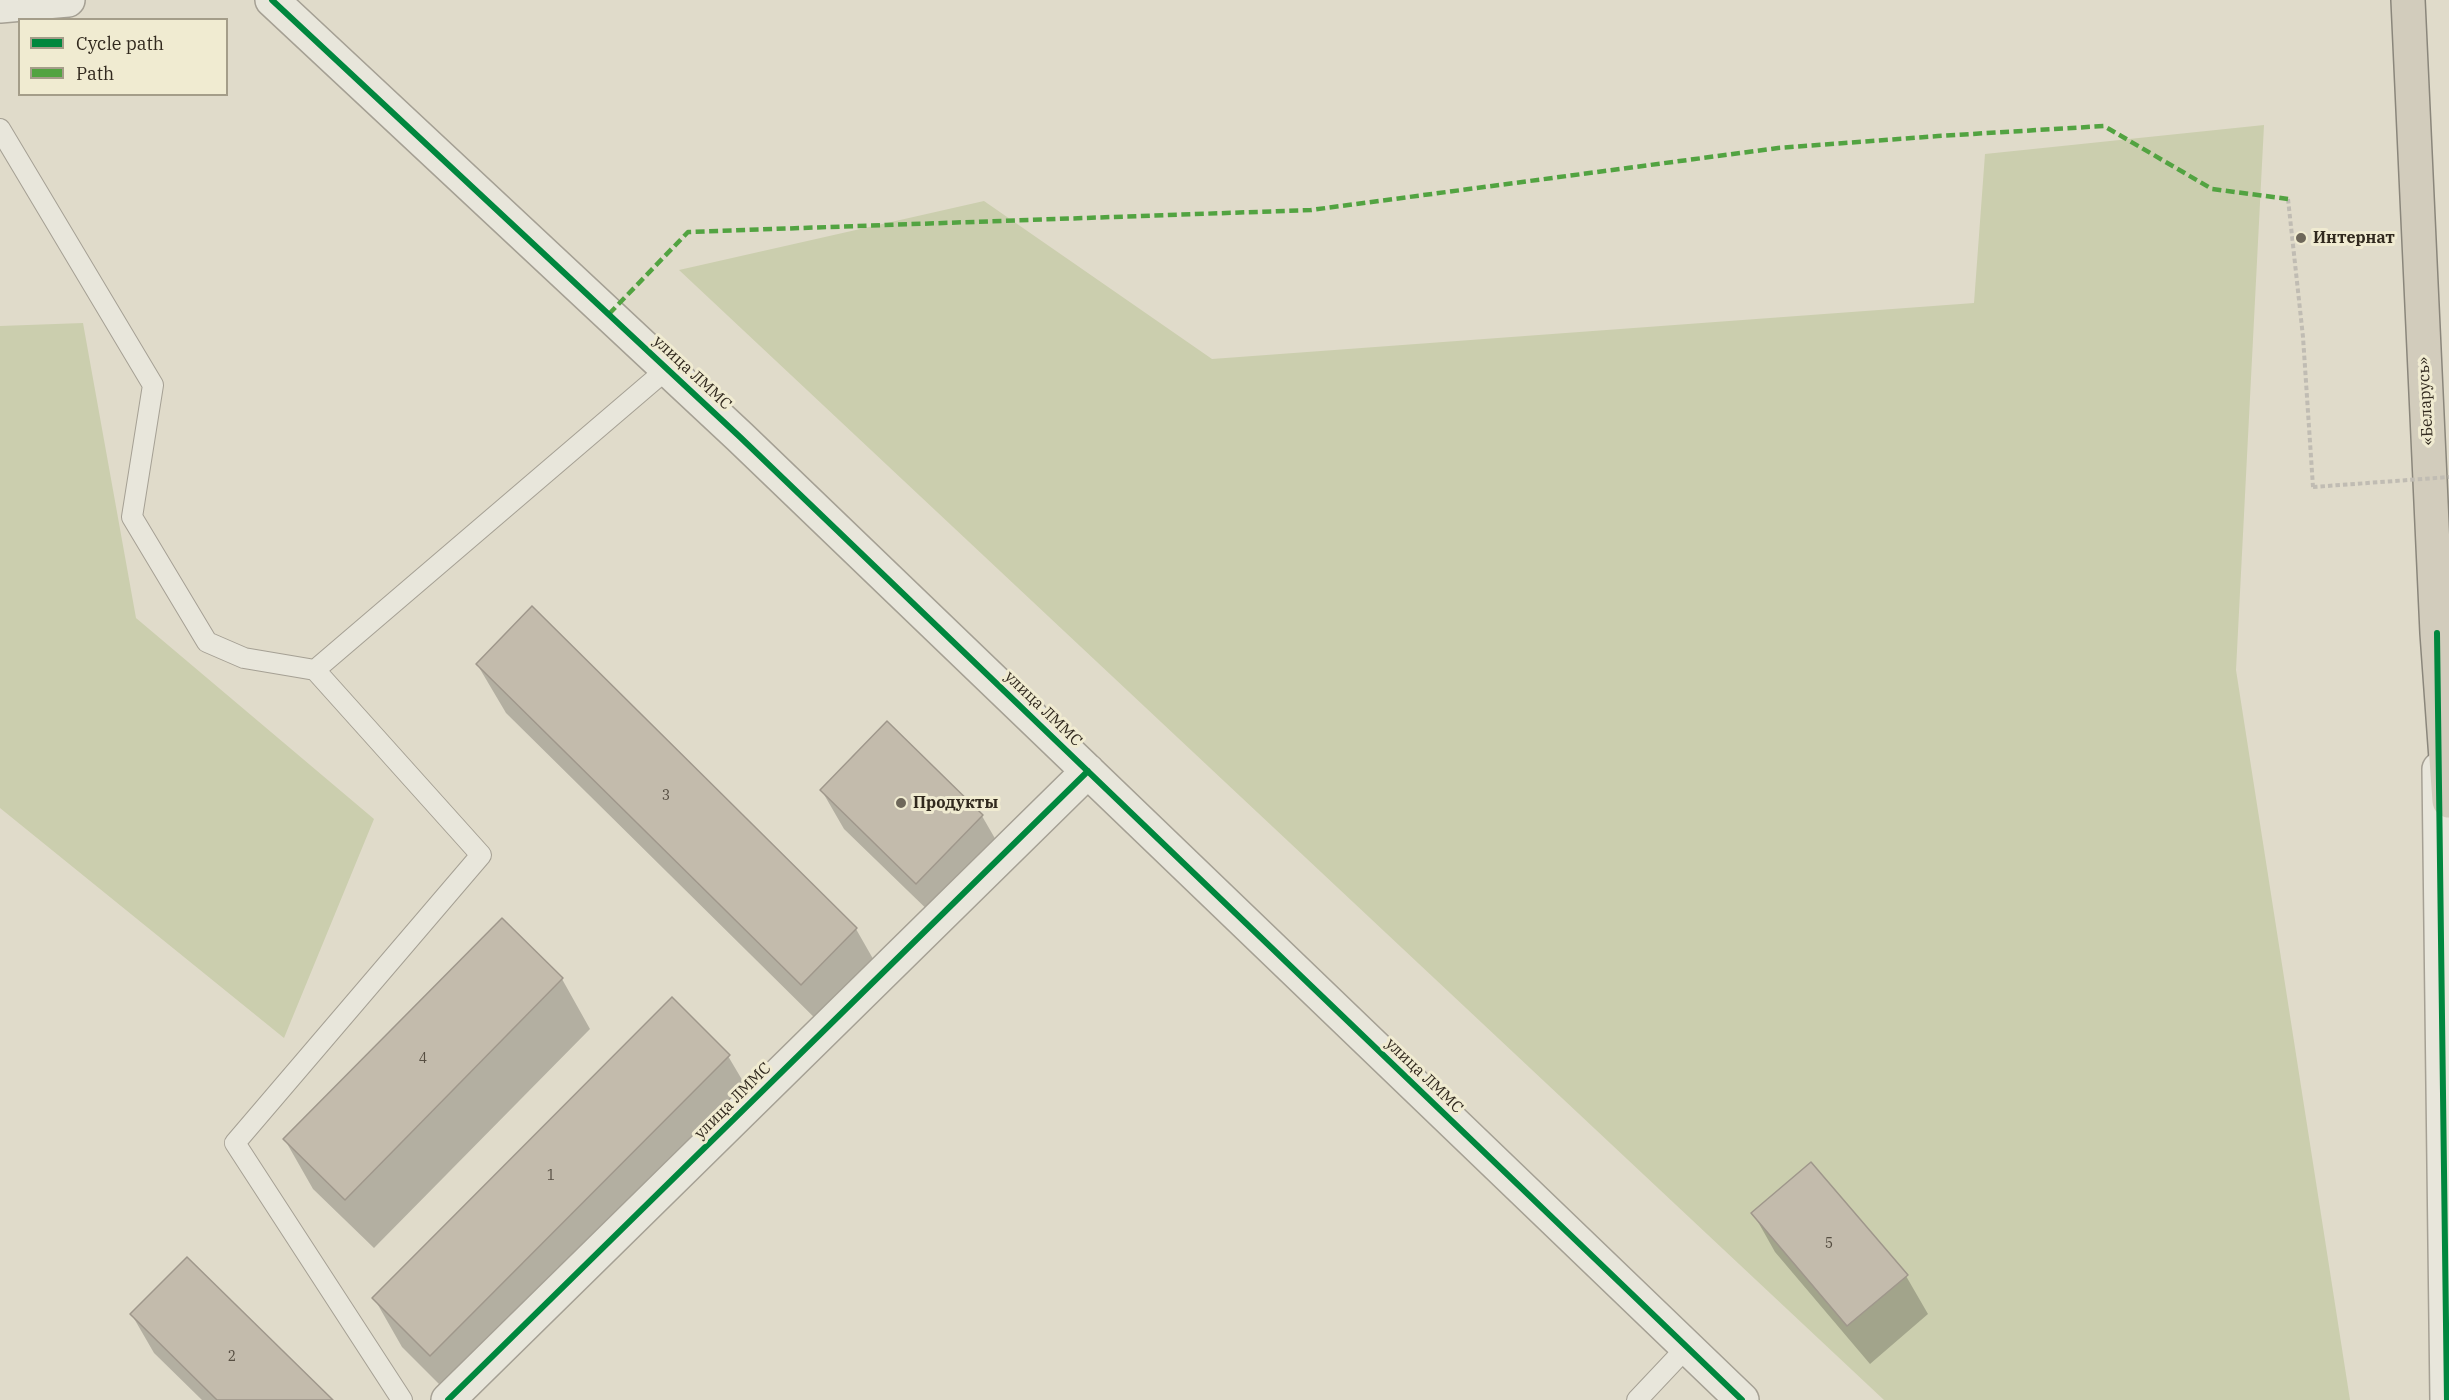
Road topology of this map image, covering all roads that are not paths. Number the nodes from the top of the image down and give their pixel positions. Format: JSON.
{"nodes":[{"id":1,"x":68,"y":0,"type":"edge"},
{"id":2,"x":272,"y":0,"type":"edge"},
{"id":3,"x":2408,"y":0,"type":"edge"},
{"id":4,"x":0,"y":6,"type":"edge"},
{"id":5,"x":0,"y":129,"type":"edge"},
{"id":6,"x":667,"y":369,"type":"junction"},
{"id":7,"x":2437,"y":633,"type":"junction"},
{"id":8,"x":315,"y":670,"type":"junction"},
{"id":9,"x":1088,"y":771,"type":"junction"},
{"id":10,"x":2449,"y":801,"type":"edge"},
{"id":11,"x":1687,"y":1347,"type":"junction"},
{"id":12,"x":402,"y":1400,"type":"edge"},
{"id":13,"x":448,"y":1400,"type":"edge"},
{"id":14,"x":1637,"y":1400,"type":"edge"},
{"id":15,"x":1742,"y":1400,"type":"edge"},
{"id":16,"x":2447,"y":1400,"type":"edge"}],
"edges":[{"from":1,"to":4,"type":"street"},
{"from":2,"to":6,"type":"street","name":"улица ЛММС"},
{"from":3,"to":7,"type":"highway","name":"«Беларусь»"},
{"from":5,"to":8,"type":"lane"},
{"from":6,"to":8,"type":"lane"},
{"from":6,"to":9,"type":"street","name":"улица ЛММС"},
{"from":7,"to":10,"type":"highway","name":"«Беларусь»"},
{"from":7,"to":16,"type":"street"},
{"from":8,"to":12,"type":"lane"},
{"from":9,"to":11,"type":"street","name":"улица ЛММС"},
{"from":9,"to":13,"type":"street","name":"улица ЛММС"},
{"from":11,"to":14,"type":"lane"},
{"from":11,"to":15,"type":"street","name":"улица ЛММС"}]}
